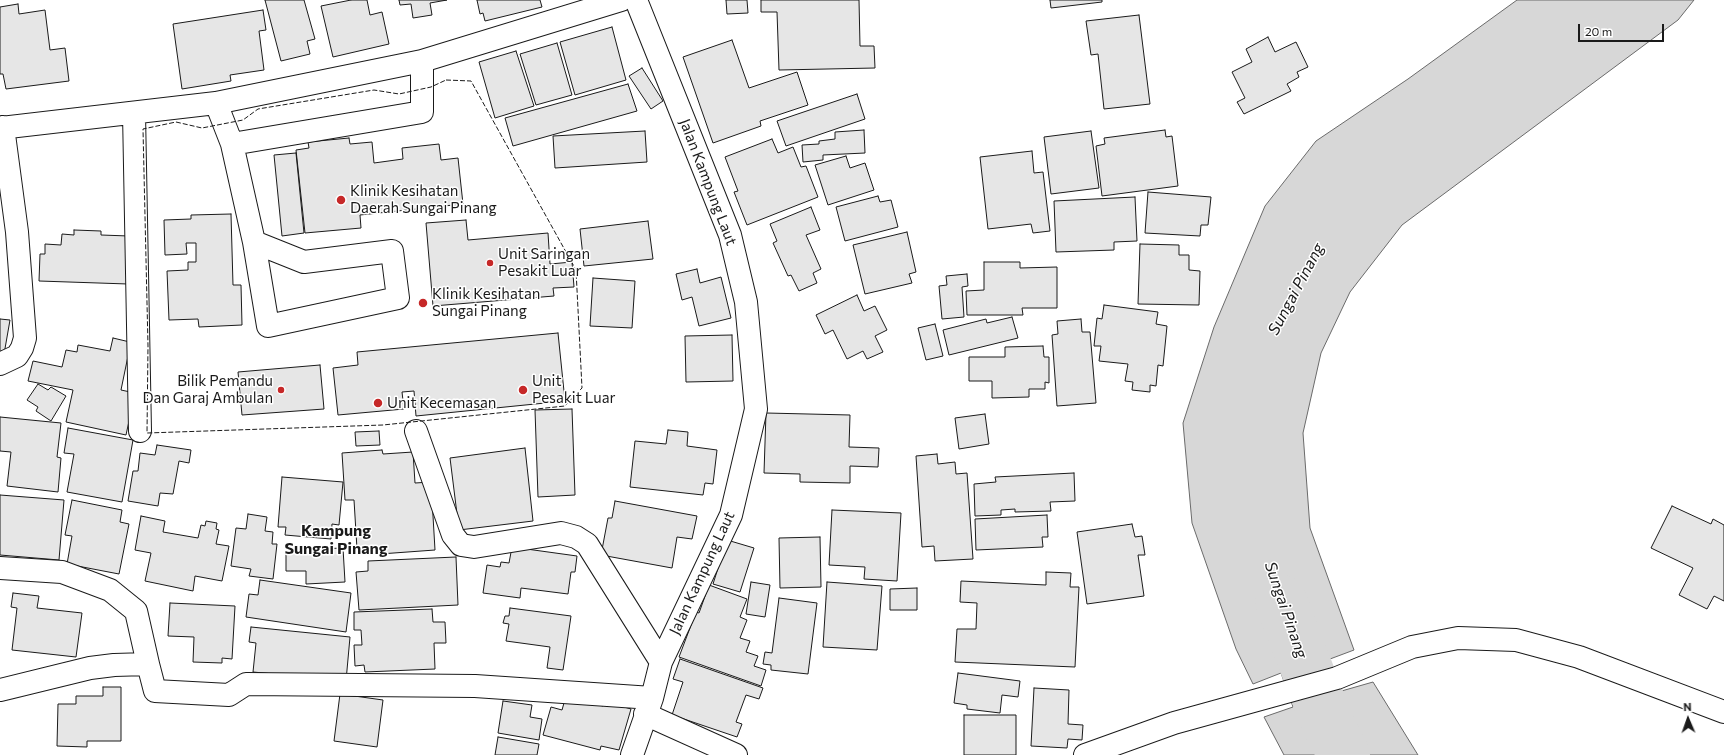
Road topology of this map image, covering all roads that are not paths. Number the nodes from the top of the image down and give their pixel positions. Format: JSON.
{"nodes":[{"id":1,"x":622,"y":0,"type":"edge"},
{"id":2,"x":636,"y":0,"type":"edge"},
{"id":3,"x":422,"y":61,"type":"junction"},
{"id":4,"x":216,"y":103,"type":"junction"},
{"id":5,"x":134,"y":113,"type":"junction"},
{"id":6,"x":2,"y":128,"type":"edge"},
{"id":7,"x":232,"y":144,"type":"junction"},
{"id":8,"x":254,"y":242,"type":"junction"},
{"id":9,"x":0,"y":364,"type":"edge"},
{"id":10,"x":140,"y":431,"type":"dead end"},
{"id":11,"x":416,"y":431,"type":"dead end"},
{"id":12,"x":0,"y":568,"type":"edge"},
{"id":13,"x":661,"y":662,"type":"junction"},
{"id":14,"x":148,"y":664,"type":"junction"},
{"id":15,"x":0,"y":690,"type":"edge"},
{"id":16,"x":648,"y":706,"type":"junction"},
{"id":17,"x":1724,"y":712,"type":"edge"},
{"id":18,"x":632,"y":755,"type":"edge"},
{"id":19,"x":736,"y":755,"type":"edge"},
{"id":20,"x":1085,"y":755,"type":"edge"}],
"edges":[{"from":1,"to":3,"type":"street"},
{"from":2,"to":13,"type":"street","name":"Jalan Kampung Laut"},
{"from":3,"to":4,"type":"street"},
{"from":3,"to":7,"type":"street"},
{"from":4,"to":5,"type":"street"},
{"from":4,"to":7,"type":"street"},
{"from":5,"to":6,"type":"street"},
{"from":5,"to":10,"type":"street"},
{"from":6,"to":9,"type":"street"},
{"from":7,"to":8,"type":"street"},
{"from":8,"to":8,"type":"street"},
{"from":11,"to":13,"type":"street"},
{"from":12,"to":14,"type":"street"},
{"from":13,"to":16,"type":"street","name":"Jalan Kampung Laut"},
{"from":14,"to":15,"type":"street"},
{"from":14,"to":16,"type":"street"},
{"from":16,"to":18,"type":"street","name":"Jalan Kampung Laut"},
{"from":16,"to":19,"type":"street"},
{"from":17,"to":20,"type":"street"}]}
